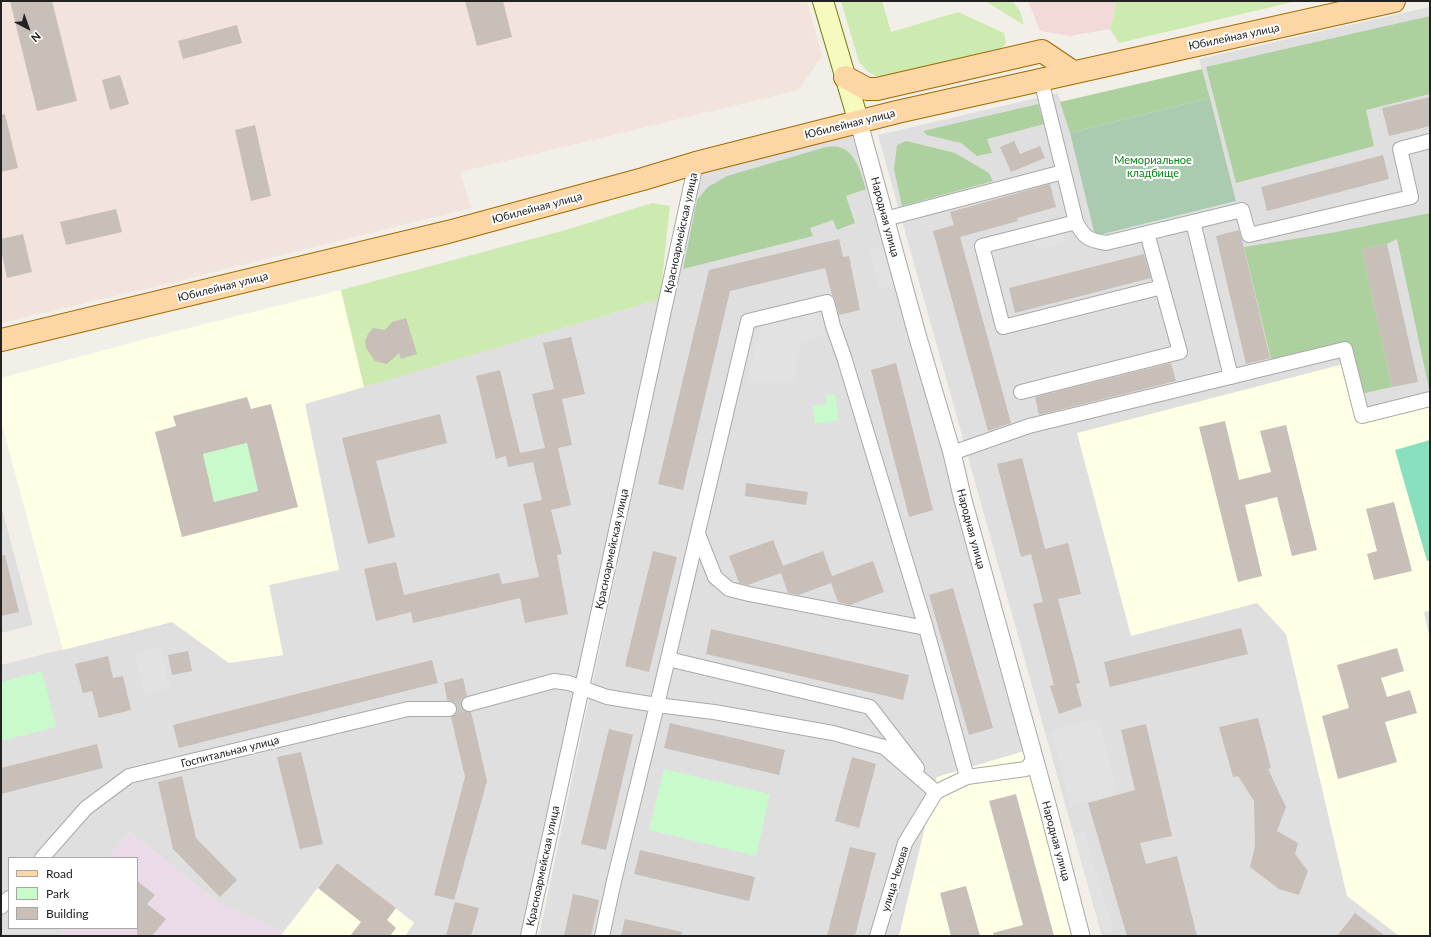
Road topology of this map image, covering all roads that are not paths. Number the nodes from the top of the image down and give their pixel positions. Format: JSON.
{"nodes":[{"id":1,"x":823,"y":1,"type":"edge"},
{"id":2,"x":1394,"y":1,"type":"edge"},
{"id":3,"x":1073,"y":72,"type":"junction"},
{"id":4,"x":845,"y":77,"type":"junction"},
{"id":5,"x":1041,"y":80,"type":"junction"},
{"id":6,"x":859,"y":123,"type":"junction"},
{"id":7,"x":1430,"y":141,"type":"edge"},
{"id":8,"x":696,"y":163,"type":"junction"},
{"id":9,"x":1063,"y":172,"type":"junction"},
{"id":10,"x":885,"y":219,"type":"junction"},
{"id":11,"x":1076,"y":222,"type":"junction"},
{"id":12,"x":1193,"y":222,"type":"junction"},
{"id":13,"x":1147,"y":233,"type":"junction"},
{"id":14,"x":1162,"y":287,"type":"junction"},
{"id":15,"x":1,"y":340,"type":"edge"},
{"id":16,"x":1231,"y":377,"type":"junction"},
{"id":17,"x":1021,"y":392,"type":"dead end"},
{"id":18,"x":1430,"y":399,"type":"edge"},
{"id":19,"x":952,"y":453,"type":"junction"},
{"id":20,"x":698,"y":534,"type":"junction"},
{"id":21,"x":926,"y":628,"type":"junction"},
{"id":22,"x":668,"y":659,"type":"junction"},
{"id":23,"x":582,"y":689,"type":"junction"},
{"id":24,"x":469,"y":704,"type":"tunnel mouth"},
{"id":25,"x":657,"y":705,"type":"junction"},
{"id":26,"x":449,"y":709,"type":"tunnel mouth"},
{"id":27,"x":1034,"y":759,"type":"junction"},
{"id":28,"x":967,"y":777,"type":"junction"},
{"id":29,"x":936,"y":792,"type":"junction"},
{"id":30,"x":43,"y":857,"type":"edge"},
{"id":31,"x":8,"y":899,"type":"edge"},
{"id":32,"x":1,"y":907,"type":"edge"},
{"id":33,"x":528,"y":936,"type":"edge"},
{"id":34,"x":602,"y":936,"type":"edge"},
{"id":35,"x":877,"y":936,"type":"edge"},
{"id":36,"x":1081,"y":936,"type":"edge"}],
"edges":[{"from":1,"to":4,"type":"main road"},
{"from":2,"to":3,"type":"main road","name":"Юбилейная улица"},
{"from":3,"to":4,"type":"main road"},
{"from":3,"to":5,"type":"main road","name":"Юбилейная улица"},
{"from":4,"to":6,"type":"main road"},
{"from":5,"to":6,"type":"main road","name":"Юбилейная улица"},
{"from":5,"to":9,"type":"street"},
{"from":6,"to":8,"type":"main road","name":"Юбилейная улица"},
{"from":6,"to":10,"type":"street","name":"Народная улица"},
{"from":7,"to":12,"type":"street"},
{"from":8,"to":15,"type":"main road","name":"Юбилейная улица"},
{"from":8,"to":23,"type":"street","name":"Красноармейская улица"},
{"from":9,"to":10,"type":"street"},
{"from":9,"to":11,"type":"street"},
{"from":10,"to":19,"type":"street","name":"Народная улица"},
{"from":11,"to":13,"type":"street"},
{"from":11,"to":14,"type":"street"},
{"from":12,"to":13,"type":"street"},
{"from":12,"to":16,"type":"street"},
{"from":13,"to":14,"type":"street"},
{"from":14,"to":17,"type":"street"},
{"from":16,"to":18,"type":"street"},
{"from":16,"to":19,"type":"street"},
{"from":19,"to":27,"type":"street","name":"Народная улица"},
{"from":20,"to":21,"type":"street"},
{"from":20,"to":21,"type":"street"},
{"from":20,"to":22,"type":"street"},
{"from":21,"to":28,"type":"street"},
{"from":22,"to":25,"type":"street"},
{"from":22,"to":29,"type":"street"},
{"from":23,"to":24,"type":"street"},
{"from":23,"to":25,"type":"street"},
{"from":23,"to":33,"type":"street","name":"Красноармейская улица"},
{"from":25,"to":29,"type":"street"},
{"from":25,"to":34,"type":"street"},
{"from":26,"to":30,"type":"street","name":"Госпитальная улица"},
{"from":27,"to":28,"type":"street"},
{"from":27,"to":36,"type":"street","name":"Народная улица"},
{"from":28,"to":29,"type":"street"},
{"from":29,"to":35,"type":"street","name":"улица Чехова"},
{"from":31,"to":32,"type":"street"}]}
